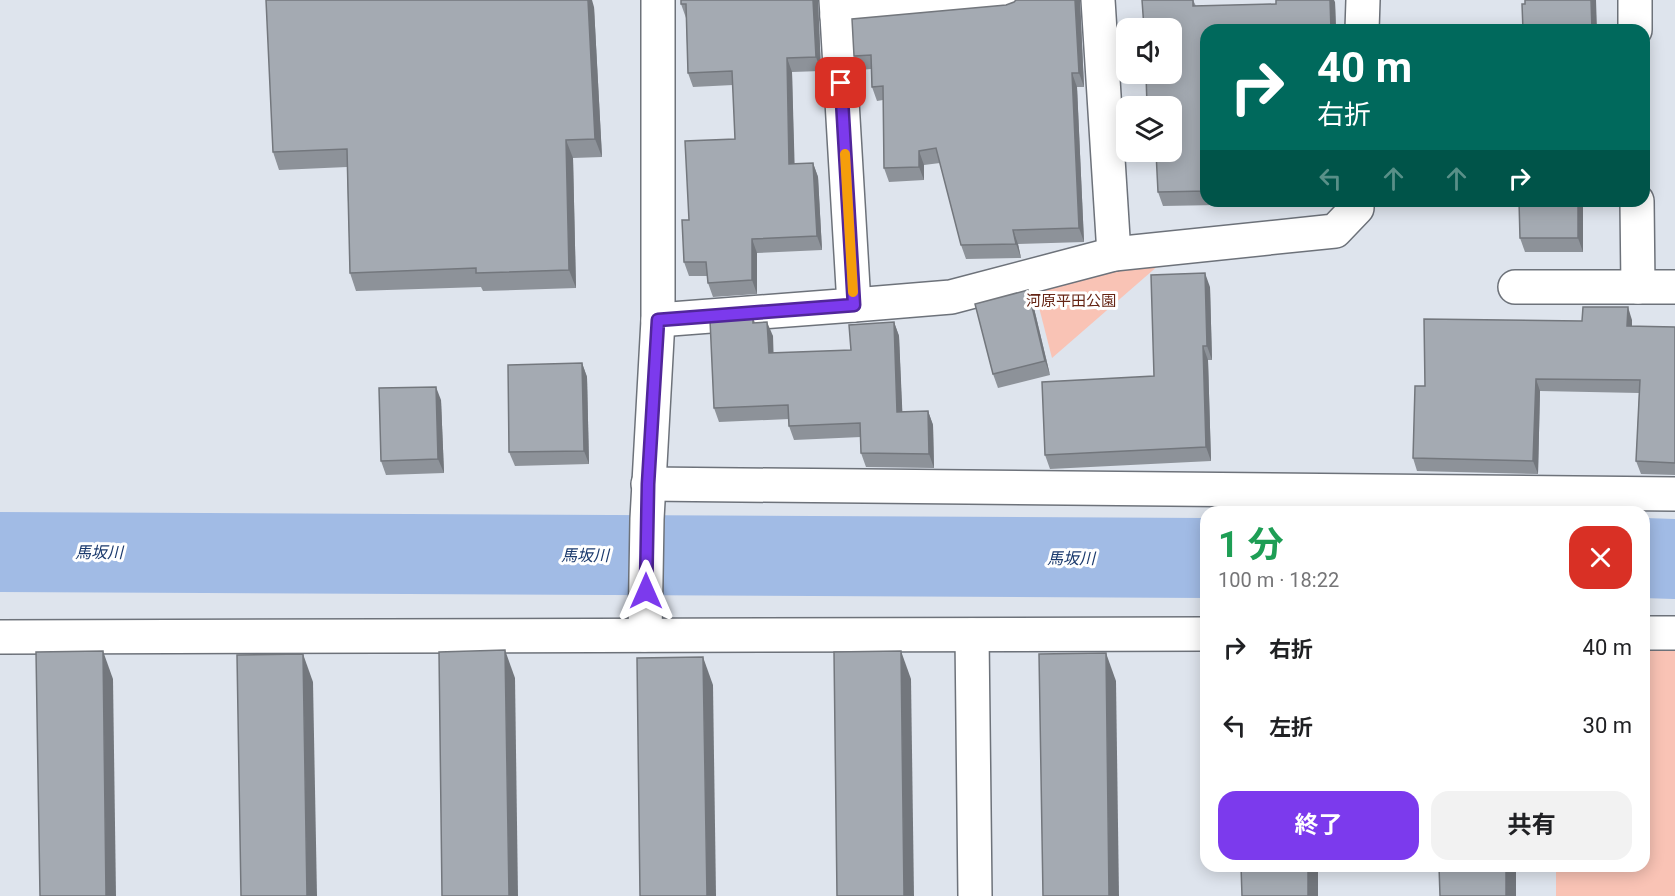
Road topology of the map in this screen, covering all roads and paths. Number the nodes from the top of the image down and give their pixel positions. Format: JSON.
{"nodes":[{"id":1,"x":658,"y":0,"type":"edge"},
{"id":2,"x":1009,"y":0,"type":"edge"},
{"id":3,"x":1098,"y":0,"type":"edge"},
{"id":4,"x":1363,"y":0,"type":"edge"},
{"id":5,"x":1635,"y":0,"type":"edge"},
{"id":6,"x":836,"y":8,"type":"edge"},
{"id":7,"x":1362,"y":24,"type":"edge"},
{"id":8,"x":1635,"y":24,"type":"edge"},
{"id":9,"x":1357,"y":207,"type":"edge"},
{"id":10,"x":1637,"y":207,"type":"edge"},
{"id":11,"x":1114,"y":254,"type":"junction"},
{"id":12,"x":1515,"y":286,"type":"dead end"},
{"id":13,"x":1638,"y":286,"type":"junction"},
{"id":14,"x":1675,"y":287,"type":"edge"},
{"id":15,"x":854,"y":305,"type":"junction"},
{"id":16,"x":658,"y":320,"type":"junction"},
{"id":17,"x":648,"y":484,"type":"junction"},
{"id":18,"x":1675,"y":494,"type":"edge"},
{"id":19,"x":646,"y":625,"type":"junction"},
{"id":20,"x":1650,"y":633,"type":"edge"},
{"id":21,"x":1675,"y":633,"type":"edge"},
{"id":22,"x":972,"y":634,"type":"junction"},
{"id":23,"x":1200,"y":634,"type":"edge"},
{"id":24,"x":0,"y":637,"type":"edge"},
{"id":25,"x":975,"y":896,"type":"edge"}],
"edges":[{"from":1,"to":16,"type":"street"},
{"from":2,"to":6,"type":"street"},
{"from":3,"to":11,"type":"street"},
{"from":4,"to":7,"type":"street"},
{"from":5,"to":8,"type":"street"},
{"from":6,"to":15,"type":"street"},
{"from":9,"to":11,"type":"street"},
{"from":10,"to":13,"type":"street"},
{"from":11,"to":15,"type":"street"},
{"from":12,"to":13,"type":"street"},
{"from":13,"to":14,"type":"street"},
{"from":15,"to":16,"type":"street"},
{"from":16,"to":17,"type":"street"},
{"from":17,"to":18,"type":"street"},
{"from":17,"to":19,"type":"street"},
{"from":19,"to":22,"type":"street"},
{"from":19,"to":24,"type":"street"},
{"from":20,"to":21,"type":"street"},
{"from":22,"to":23,"type":"street"},
{"from":22,"to":25,"type":"street"}]}
